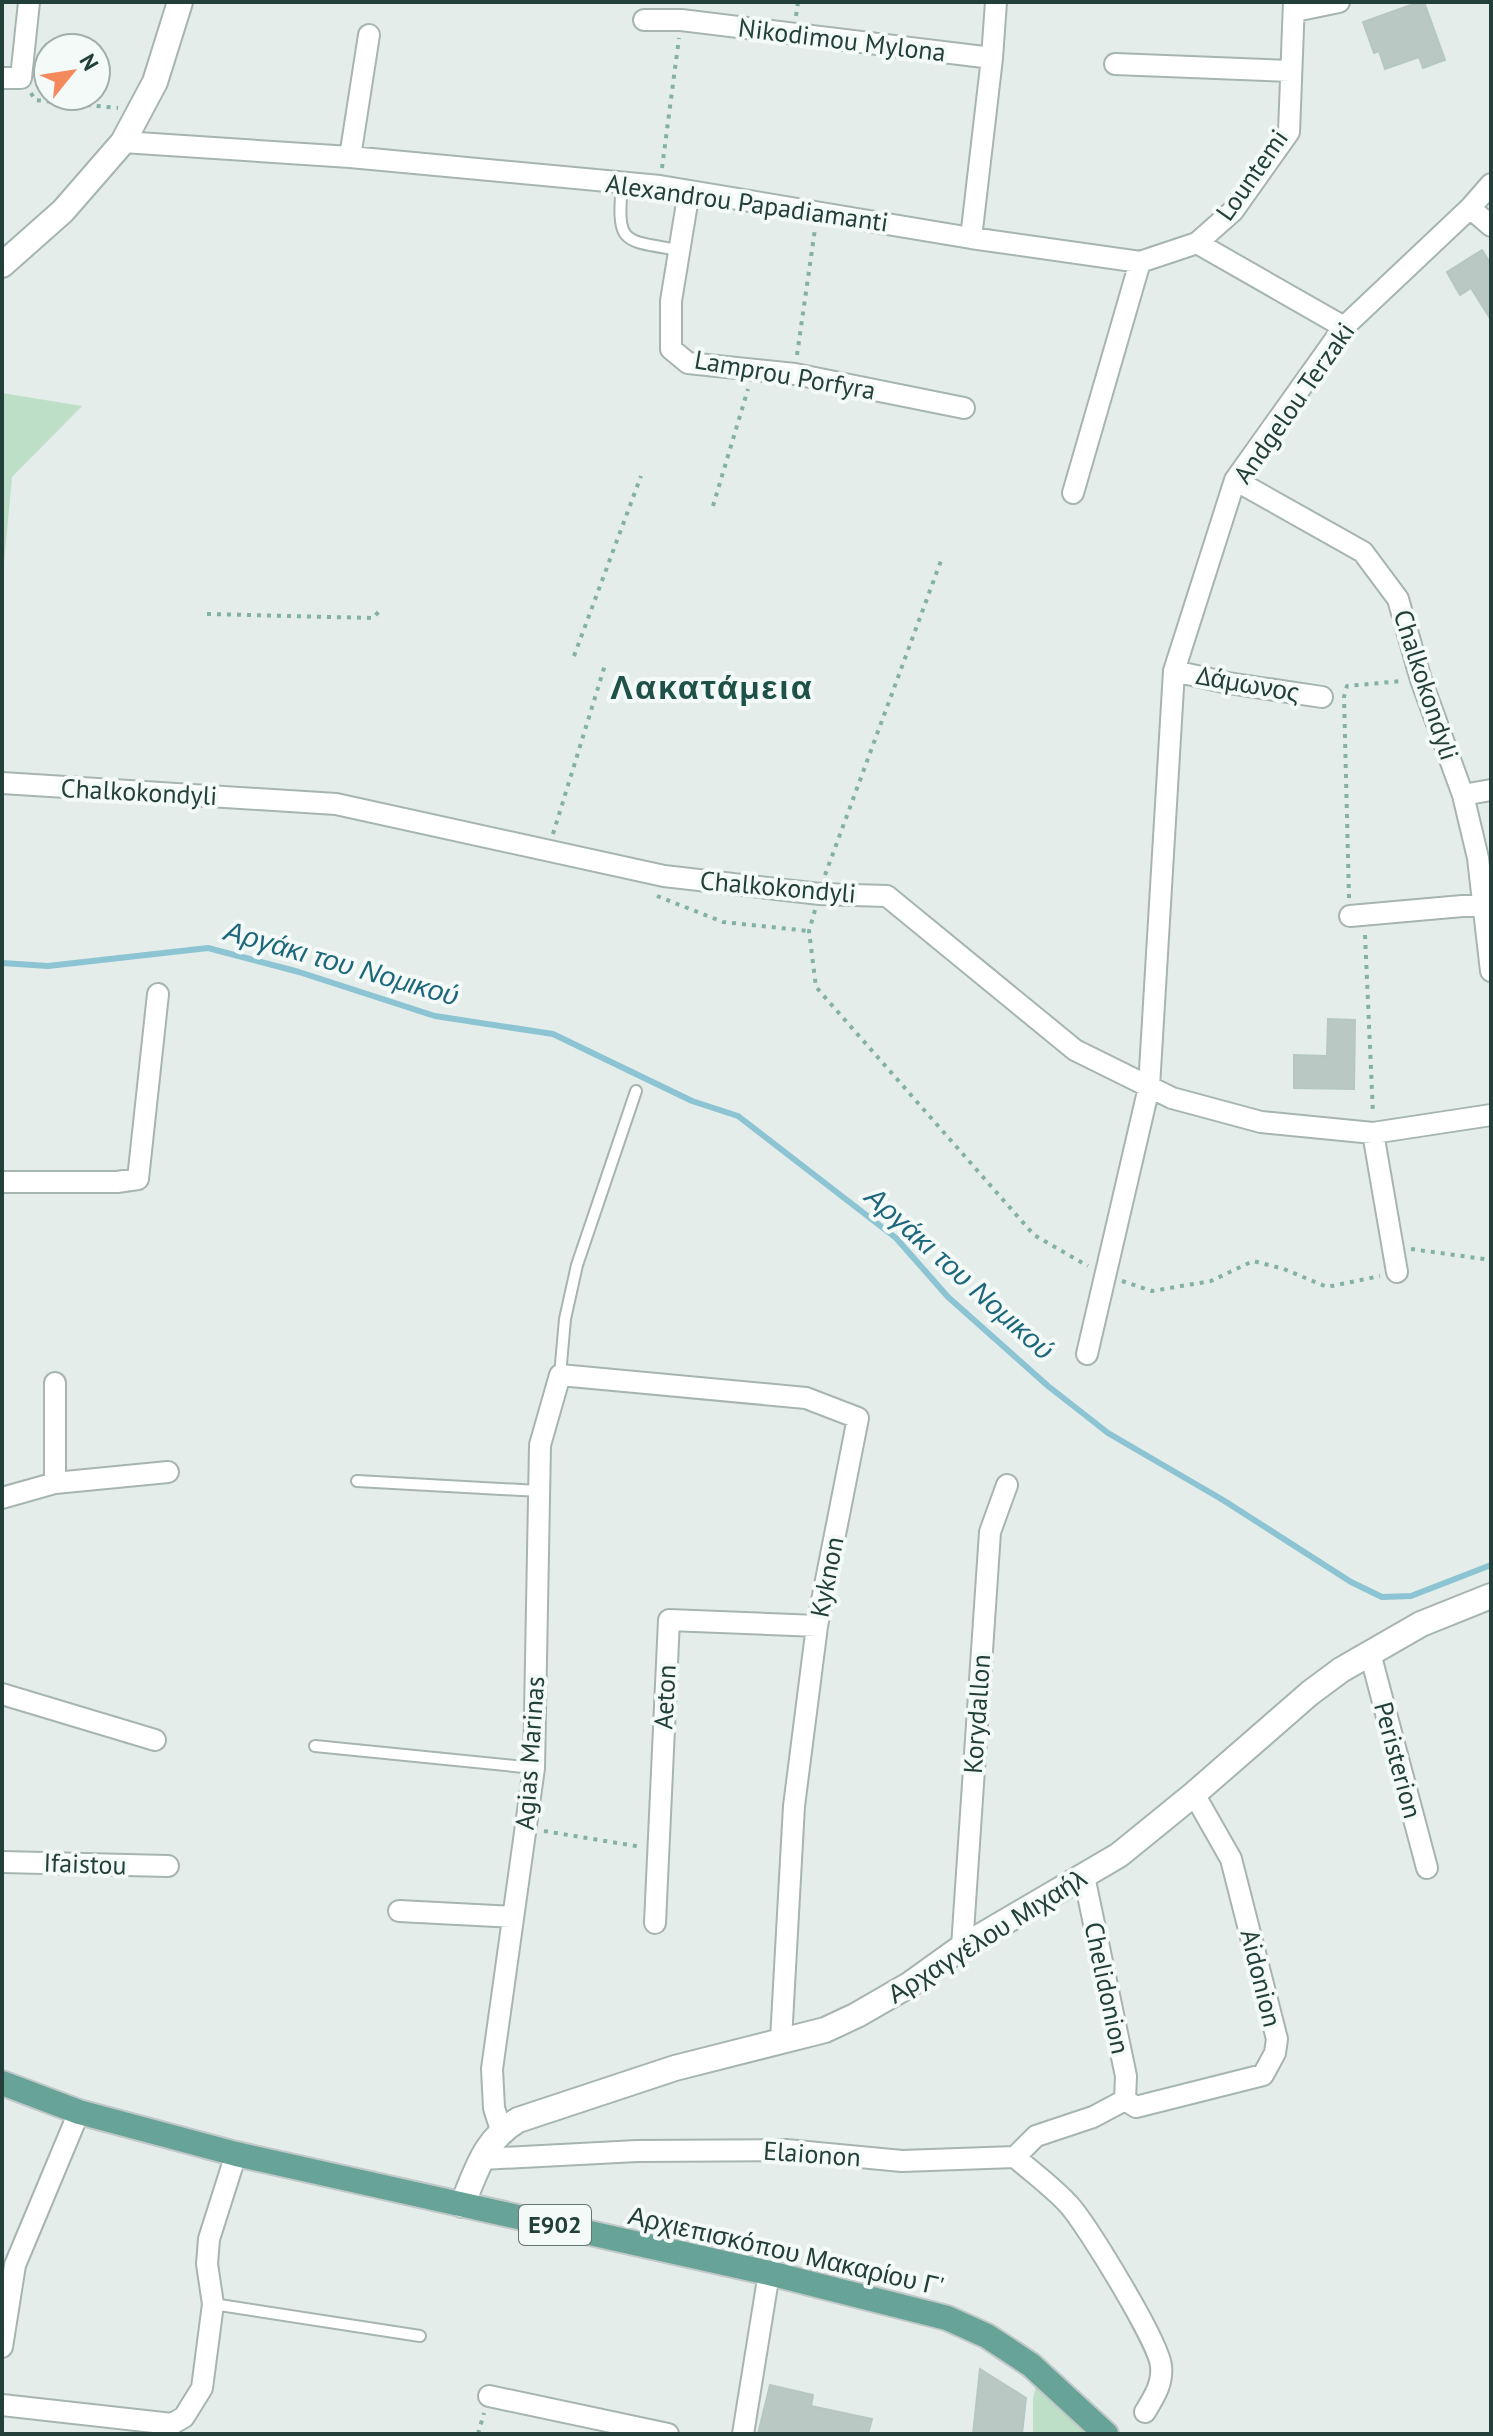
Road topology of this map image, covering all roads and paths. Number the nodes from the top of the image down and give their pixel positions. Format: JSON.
{"nodes":[{"id":1,"x":29,"y":2,"type":"edge"},
{"id":2,"x":180,"y":2,"type":"edge"},
{"id":3,"x":996,"y":2,"type":"edge"},
{"id":4,"x":1339,"y":2,"type":"edge"},
{"id":5,"x":1294,"y":6,"type":"edge"},
{"id":6,"x":681,"y":11,"type":"edge"},
{"id":7,"x":644,"y":20,"type":"dead end"},
{"id":8,"x":369,"y":35,"type":"dead end"},
{"id":9,"x":992,"y":58,"type":"junction"},
{"id":10,"x":1115,"y":64,"type":"dead end"},
{"id":11,"x":1291,"y":71,"type":"junction"},
{"id":12,"x":11,"y":78,"type":"edge"},
{"id":13,"x":140,"y":110,"type":"junction"},
{"id":14,"x":123,"y":142,"type":"junction"},
{"id":15,"x":350,"y":157,"type":"junction"},
{"id":16,"x":622,"y":182,"type":"junction"},
{"id":17,"x":1491,"y":184,"type":"edge"},
{"id":18,"x":660,"y":186,"type":"junction"},
{"id":19,"x":689,"y":191,"type":"junction"},
{"id":20,"x":1470,"y":208,"type":"junction"},
{"id":21,"x":818,"y":211,"type":"junction"},
{"id":22,"x":1491,"y":226,"type":"edge"},
{"id":23,"x":971,"y":238,"type":"junction"},
{"id":24,"x":1197,"y":243,"type":"junction"},
{"id":25,"x":679,"y":250,"type":"junction"},
{"id":26,"x":3,"y":262,"type":"edge"},
{"id":27,"x":1140,"y":262,"type":"junction"},
{"id":28,"x":1344,"y":327,"type":"junction"},
{"id":29,"x":754,"y":370,"type":"junction"},
{"id":30,"x":795,"y":374,"type":"junction"},
{"id":31,"x":964,"y":408,"type":"dead end"},
{"id":32,"x":641,"y":476,"type":"dead end"},
{"id":33,"x":1235,"y":480,"type":"junction"},
{"id":34,"x":1073,"y":493,"type":"dead end"},
{"id":35,"x":713,"y":506,"type":"dead end"},
{"id":36,"x":942,"y":558,"type":"dead end"},
{"id":37,"x":381,"y":609,"type":"dead end"},
{"id":38,"x":207,"y":614,"type":"dead end"},
{"id":39,"x":574,"y":656,"type":"dead end"},
{"id":40,"x":605,"y":665,"type":"dead end"},
{"id":41,"x":1174,"y":671,"type":"junction"},
{"id":42,"x":1421,"y":680,"type":"junction"},
{"id":43,"x":1322,"y":697,"type":"dead end"},
{"id":44,"x":2,"y":783,"type":"edge"},
{"id":45,"x":1491,"y":790,"type":"edge"},
{"id":46,"x":1463,"y":795,"type":"junction"},
{"id":47,"x":548,"y":852,"type":"junction"},
{"id":48,"x":650,"y":892,"type":"dead end"},
{"id":49,"x":820,"y":894,"type":"junction"},
{"id":50,"x":1485,"y":904,"type":"junction"},
{"id":51,"x":1357,"y":915,"type":"junction"},
{"id":52,"x":809,"y":931,"type":"junction"},
{"id":53,"x":1491,"y":971,"type":"edge"},
{"id":54,"x":158,"y":994,"type":"dead end"},
{"id":55,"x":1149,"y":1087,"type":"junction"},
{"id":56,"x":636,"y":1091,"type":"dead end"},
{"id":57,"x":1491,"y":1115,"type":"edge"},
{"id":58,"x":1373,"y":1133,"type":"junction"},
{"id":59,"x":2,"y":1182,"type":"edge"},
{"id":60,"x":1393,"y":1246,"type":"junction"},
{"id":61,"x":1491,"y":1260,"type":"edge"},
{"id":62,"x":1397,"y":1272,"type":"joint"},
{"id":63,"x":1105,"y":1276,"type":"junction"},
{"id":64,"x":1087,"y":1354,"type":"dead end"},
{"id":65,"x":560,"y":1375,"type":"junction"},
{"id":66,"x":55,"y":1383,"type":"dead end"},
{"id":67,"x":168,"y":1472,"type":"dead end"},
{"id":68,"x":357,"y":1481,"type":"dead end"},
{"id":69,"x":55,"y":1483,"type":"junction"},
{"id":70,"x":1007,"y":1485,"type":"dead end"},
{"id":71,"x":539,"y":1491,"type":"junction"},
{"id":72,"x":2,"y":1498,"type":"edge"},
{"id":73,"x":1491,"y":1596,"type":"edge"},
{"id":74,"x":817,"y":1626,"type":"junction"},
{"id":75,"x":1370,"y":1653,"type":"junction"},
{"id":76,"x":2,"y":1694,"type":"edge"},
{"id":77,"x":155,"y":1740,"type":"dead end"},
{"id":78,"x":315,"y":1746,"type":"dead end"},
{"id":79,"x":534,"y":1768,"type":"junction"},
{"id":80,"x":1194,"y":1794,"type":"junction"},
{"id":81,"x":526,"y":1828,"type":"junction"},
{"id":82,"x":658,"y":1850,"type":"junction"},
{"id":83,"x":2,"y":1862,"type":"edge"},
{"id":84,"x":168,"y":1866,"type":"dead end"},
{"id":85,"x":1427,"y":1868,"type":"dead end"},
{"id":86,"x":1084,"y":1876,"type":"junction"},
{"id":87,"x":399,"y":1911,"type":"dead end"},
{"id":88,"x":513,"y":1917,"type":"junction"},
{"id":89,"x":655,"y":1923,"type":"dead end"},
{"id":90,"x":962,"y":1947,"type":"junction"},
{"id":91,"x":781,"y":2040,"type":"junction"},
{"id":92,"x":2,"y":2083,"type":"edge"},
{"id":93,"x":1125,"y":2100,"type":"junction"},
{"id":94,"x":79,"y":2112,"type":"junction"},
{"id":95,"x":501,"y":2130,"type":"junction"},
{"id":96,"x":236,"y":2154,"type":"junction"},
{"id":97,"x":1015,"y":2157,"type":"junction"},
{"id":98,"x":482,"y":2159,"type":"junction"},
{"id":99,"x":462,"y":2205,"type":"junction"},
{"id":100,"x":8,"y":2262,"type":"edge"},
{"id":101,"x":769,"y":2273,"type":"junction"},
{"id":102,"x":213,"y":2304,"type":"junction"},
{"id":103,"x":420,"y":2336,"type":"dead end"},
{"id":104,"x":2,"y":2347,"type":"edge"},
{"id":105,"x":489,"y":2396,"type":"dead end"},
{"id":106,"x":2,"y":2405,"type":"edge"},
{"id":107,"x":1145,"y":2412,"type":"dead end"},
{"id":108,"x":668,"y":2434,"type":"edge"},
{"id":109,"x":743,"y":2434,"type":"edge"},
{"id":110,"x":1106,"y":2434,"type":"edge"}],
"edges":[{"from":1,"to":12,"type":"street"},
{"from":2,"to":13,"type":"street"},
{"from":3,"to":9,"type":"street"},
{"from":4,"to":5,"type":"street"},
{"from":5,"to":11,"type":"street","name":"Lountemi"},
{"from":6,"to":7,"type":"street","name":"Nikodimou Mylona"},
{"from":6,"to":9,"type":"street","name":"Nikodimou Mylona"},
{"from":6,"to":18,"type":"path"},
{"from":8,"to":15,"type":"street"},
{"from":9,"to":23,"type":"street"},
{"from":10,"to":11,"type":"street"},
{"from":11,"to":24,"type":"street","name":"Lountemi"},
{"from":12,"to":13,"type":"path"},
{"from":13,"to":14,"type":"street"},
{"from":14,"to":15,"type":"street","name":"Alexandrou Papadiamanti"},
{"from":14,"to":26,"type":"street"},
{"from":15,"to":16,"type":"street","name":"Alexandrou Papadiamanti"},
{"from":16,"to":18,"type":"street","name":"Alexandrou Papadiamanti"},
{"from":16,"to":25,"type":"lane"},
{"from":17,"to":20,"type":"street","name":"Andgelou Terzaki"},
{"from":18,"to":19,"type":"street","name":"Alexandrou Papadiamanti"},
{"from":19,"to":21,"type":"street","name":"Alexandrou Papadiamanti"},
{"from":19,"to":25,"type":"street","name":"Lamprou Porfyra"},
{"from":20,"to":22,"type":"street"},
{"from":20,"to":28,"type":"street","name":"Andgelou Terzaki"},
{"from":21,"to":23,"type":"street","name":"Alexandrou Papadiamanti"},
{"from":21,"to":30,"type":"path"},
{"from":23,"to":27,"type":"street","name":"Alexandrou Papadiamanti"},
{"from":24,"to":27,"type":"street","name":"Alexandrou Papadiamanti"},
{"from":24,"to":28,"type":"street"},
{"from":25,"to":29,"type":"street","name":"Lamprou Porfyra"},
{"from":27,"to":34,"type":"street"},
{"from":28,"to":33,"type":"street","name":"Andgelou Terzaki"},
{"from":29,"to":30,"type":"street","name":"Lamprou Porfyra"},
{"from":29,"to":35,"type":"path"},
{"from":30,"to":31,"type":"street","name":"Lamprou Porfyra"},
{"from":32,"to":39,"type":"path"},
{"from":33,"to":41,"type":"street","name":"Andgelou Terzaki"},
{"from":33,"to":42,"type":"street","name":"Chalkokondyli"},
{"from":36,"to":49,"type":"path"},
{"from":37,"to":38,"type":"path"},
{"from":40,"to":47,"type":"path"},
{"from":41,"to":43,"type":"street","name":"Δάμωνος"},
{"from":41,"to":55,"type":"street","name":"Andgelou Terzaki"},
{"from":42,"to":46,"type":"street","name":"Chalkokondyli"},
{"from":42,"to":51,"type":"path"},
{"from":44,"to":47,"type":"street","name":"Chalkokondyli"},
{"from":45,"to":46,"type":"street"},
{"from":46,"to":50,"type":"street","name":"Chalkokondyli"},
{"from":47,"to":49,"type":"street","name":"Chalkokondyli"},
{"from":48,"to":52,"type":"path"},
{"from":49,"to":52,"type":"path"},
{"from":49,"to":55,"type":"street","name":"Chalkokondyli"},
{"from":50,"to":51,"type":"street"},
{"from":50,"to":53,"type":"street","name":"Chalkokondyli"},
{"from":51,"to":58,"type":"path"},
{"from":52,"to":63,"type":"path"},
{"from":54,"to":59,"type":"street"},
{"from":55,"to":58,"type":"street","name":"Chalkokondyli"},
{"from":55,"to":63,"type":"street","name":"Andgelou Terzaki"},
{"from":56,"to":65,"type":"lane"},
{"from":57,"to":58,"type":"street","name":"Chalkokondyli"},
{"from":58,"to":60,"type":"street"},
{"from":60,"to":61,"type":"path"},
{"from":60,"to":62,"type":"street"},
{"from":62,"to":63,"type":"path"},
{"from":63,"to":64,"type":"street","name":"Andgelou Terzaki"},
{"from":65,"to":71,"type":"street","name":"Agias Marinas"},
{"from":65,"to":74,"type":"street","name":"Kyknon"},
{"from":66,"to":69,"type":"street"},
{"from":67,"to":69,"type":"street"},
{"from":68,"to":71,"type":"lane"},
{"from":69,"to":72,"type":"street"},
{"from":70,"to":90,"type":"street","name":"Korydallon"},
{"from":71,"to":79,"type":"street","name":"Agias Marinas"},
{"from":73,"to":75,"type":"street","name":"Αρχαγγέλου Μιχαήλ"},
{"from":74,"to":82,"type":"street","name":"Aeton"},
{"from":74,"to":91,"type":"street","name":"Kyknon"},
{"from":75,"to":80,"type":"street","name":"Αρχαγγέλου Μιχαήλ"},
{"from":75,"to":85,"type":"street","name":"Peristerion"},
{"from":76,"to":77,"type":"street"},
{"from":78,"to":79,"type":"lane"},
{"from":79,"to":81,"type":"street","name":"Agias Marinas"},
{"from":80,"to":86,"type":"street","name":"Αρχαγγέλου Μιχαήλ"},
{"from":80,"to":93,"type":"street","name":"Aidonion"},
{"from":81,"to":82,"type":"path"},
{"from":81,"to":88,"type":"street","name":"Agias Marinas"},
{"from":82,"to":89,"type":"street","name":"Aeton"},
{"from":83,"to":84,"type":"street","name":"Ifaistou"},
{"from":86,"to":90,"type":"street","name":"Αρχαγγέλου Μιχαήλ"},
{"from":86,"to":93,"type":"street","name":"Chelidonion"},
{"from":87,"to":88,"type":"street"},
{"from":88,"to":95,"type":"street","name":"Agias Marinas"},
{"from":90,"to":91,"type":"street","name":"Αρχαγγέλου Μιχαήλ"},
{"from":91,"to":95,"type":"street","name":"Αρχαγγέλου Μιχαήλ"},
{"from":92,"to":94,"type":"main road","name":"Αρχιεπισκόπου Μακαρίου Γ'","number":"E902"},
{"from":93,"to":97,"type":"street"},
{"from":94,"to":96,"type":"main road","name":"Αρχιεπισκόπου Μακαρίου Γ'","number":"E902"},
{"from":94,"to":100,"type":"street"},
{"from":95,"to":98,"type":"street"},
{"from":96,"to":99,"type":"main road","name":"Αρχιεπισκόπου Μακαρίου Γ'","number":"E902"},
{"from":96,"to":102,"type":"street"},
{"from":97,"to":98,"type":"street","name":"Elaionon"},
{"from":97,"to":107,"type":"street"},
{"from":98,"to":99,"type":"street"},
{"from":99,"to":101,"type":"main road","name":"Αρχιεπισκόπου Μακαρίου Γ'","number":"E902"},
{"from":100,"to":104,"type":"street"},
{"from":101,"to":109,"type":"street"},
{"from":101,"to":110,"type":"main road","name":"Αρχιεπισκόπου Μακαρίου Γ'","number":"E902"},
{"from":102,"to":103,"type":"lane"},
{"from":102,"to":106,"type":"street"},
{"from":105,"to":108,"type":"street"}]}
